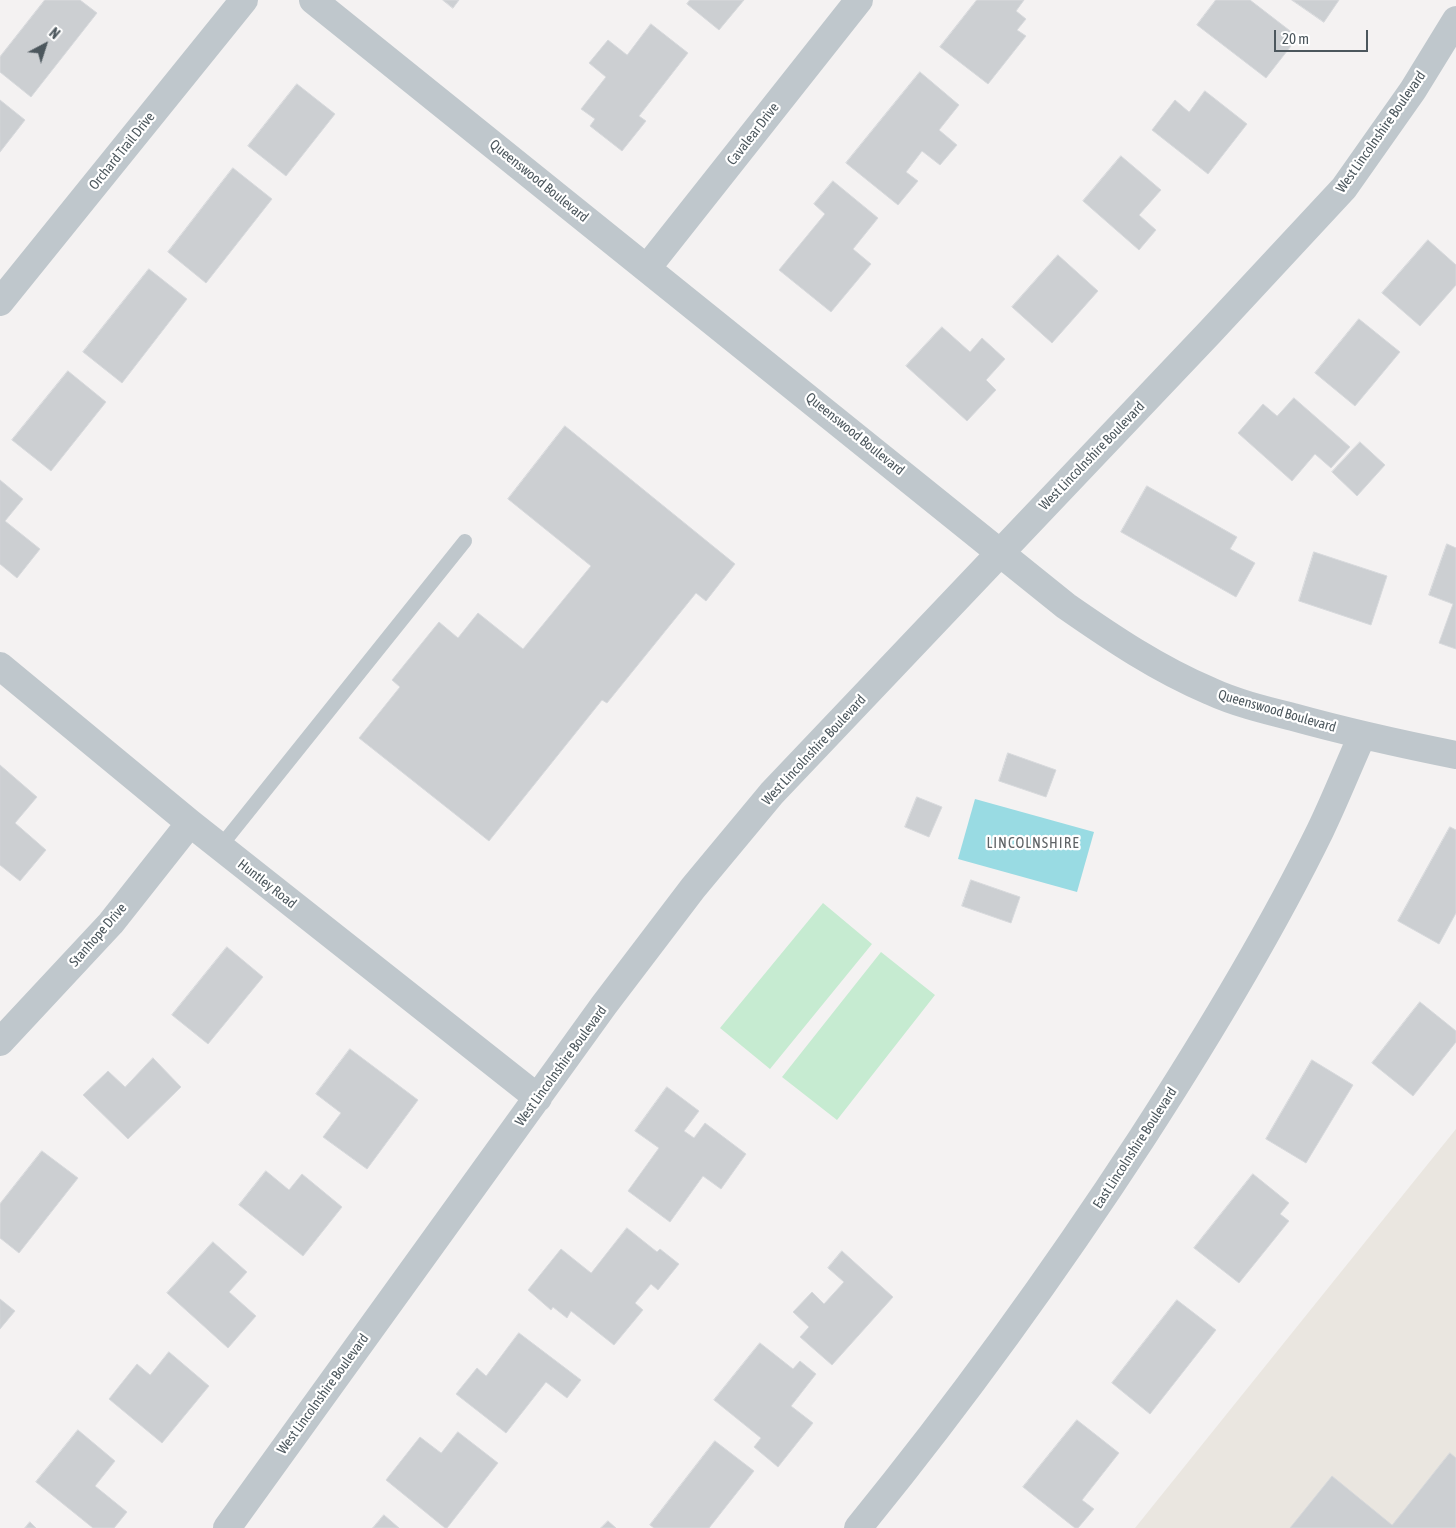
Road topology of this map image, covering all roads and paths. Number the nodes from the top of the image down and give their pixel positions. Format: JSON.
{"nodes":[{"id":1,"x":244,"y":0,"type":"edge"},
{"id":2,"x":313,"y":0,"type":"edge"},
{"id":3,"x":859,"y":0,"type":"edge"},
{"id":4,"x":1456,"y":20,"type":"edge"},
{"id":5,"x":647,"y":268,"type":"junction"},
{"id":6,"x":0,"y":302,"type":"edge"},
{"id":7,"x":465,"y":542,"type":"dead end"},
{"id":8,"x":1000,"y":551,"type":"junction"},
{"id":9,"x":0,"y":666,"type":"edge"},
{"id":10,"x":1362,"y":736,"type":"junction"},
{"id":11,"x":1456,"y":755,"type":"edge"},
{"id":12,"x":190,"y":823,"type":"junction"},
{"id":13,"x":220,"y":847,"type":"junction"},
{"id":14,"x":0,"y":1042,"type":"edge"},
{"id":15,"x":538,"y":1098,"type":"junction"},
{"id":16,"x":227,"y":1528,"type":"edge"},
{"id":17,"x":858,"y":1528,"type":"edge"}],
"edges":[{"from":1,"to":6,"type":"street","name":"Orchard Trail Drive"},
{"from":2,"to":5,"type":"street","name":"Queenswood Boulevard"},
{"from":3,"to":5,"type":"street","name":"Cavalear Drive"},
{"from":4,"to":8,"type":"street","name":"West Lincolnshire Boulevard"},
{"from":5,"to":8,"type":"street","name":"Queenswood Boulevard"},
{"from":7,"to":13,"type":"lane"},
{"from":8,"to":10,"type":"street","name":"Queenswood Boulevard"},
{"from":8,"to":15,"type":"street","name":"West Lincolnshire Boulevard"},
{"from":9,"to":12,"type":"street","name":"Huntley Road"},
{"from":10,"to":11,"type":"street","name":"Queenswood Boulevard"},
{"from":10,"to":17,"type":"street","name":"East Lincolnshire Boulevard"},
{"from":12,"to":13,"type":"street","name":"Huntley Road"},
{"from":12,"to":14,"type":"street","name":"Stanhope Drive"},
{"from":13,"to":15,"type":"street","name":"Huntley Road"},
{"from":15,"to":16,"type":"street","name":"West Lincolnshire Boulevard"}]}
